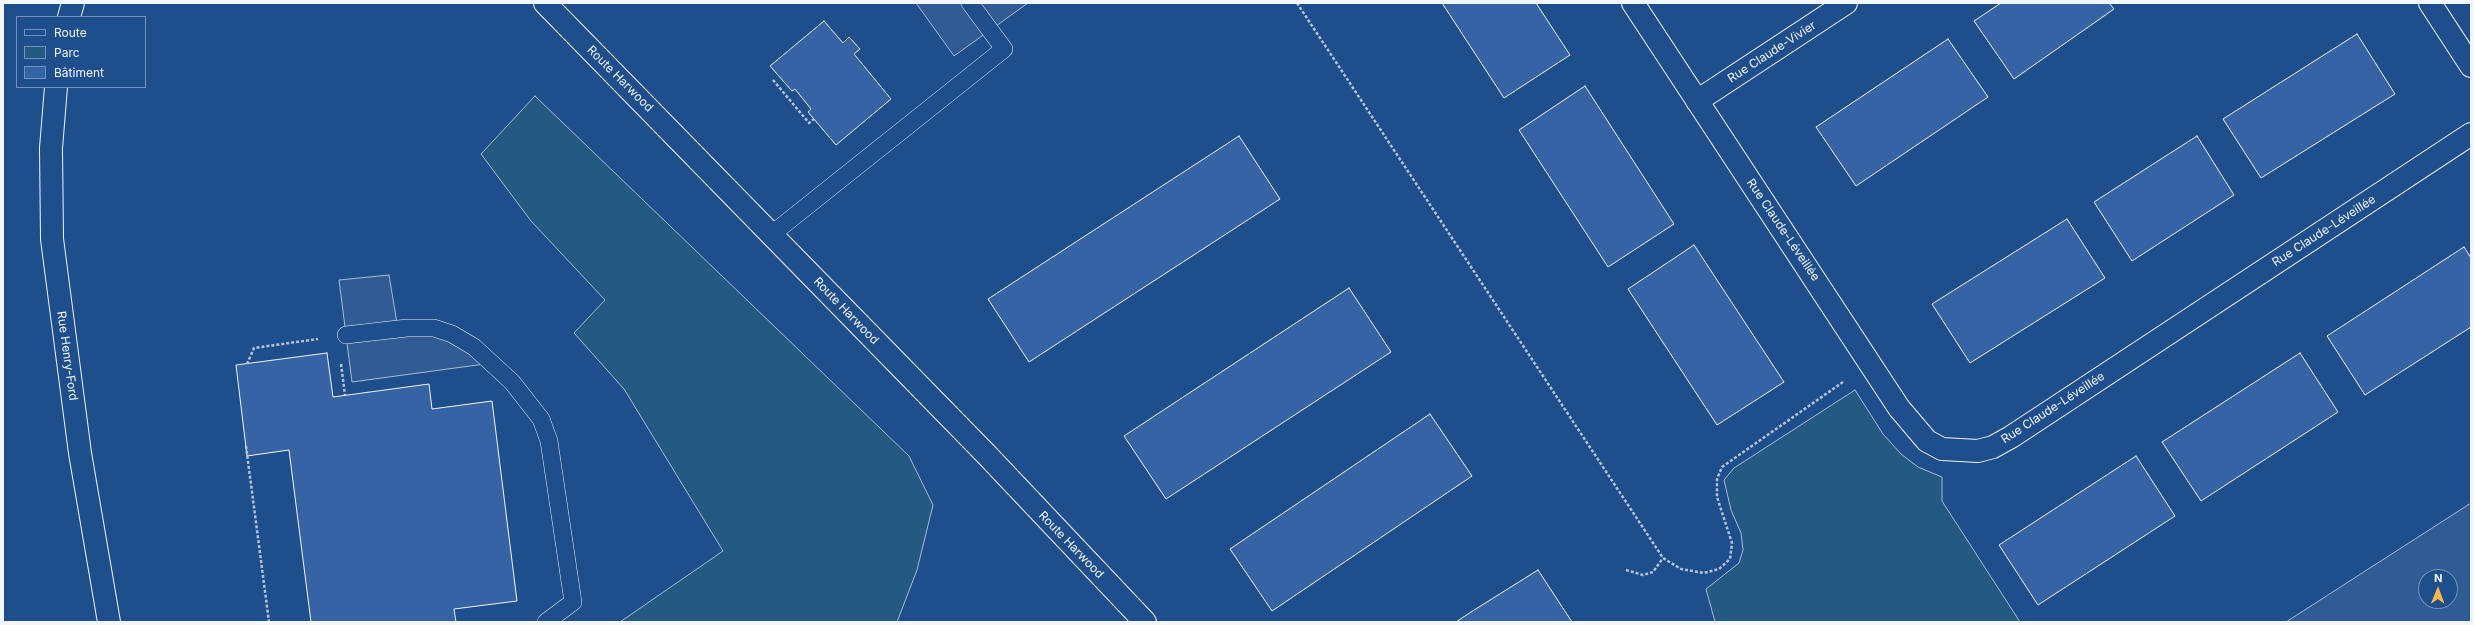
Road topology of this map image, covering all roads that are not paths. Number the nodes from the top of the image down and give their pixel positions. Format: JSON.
{"nodes":[{"id":1,"x":73,"y":3,"type":"edge"},
{"id":2,"x":545,"y":3,"type":"edge"},
{"id":3,"x":970,"y":3,"type":"edge"},
{"id":4,"x":1633,"y":3,"type":"edge"},
{"id":5,"x":1846,"y":3,"type":"edge"},
{"id":6,"x":2430,"y":3,"type":"edge"},
{"id":7,"x":70,"y":16,"type":"edge"},
{"id":8,"x":2471,"y":66,"type":"edge"},
{"id":9,"x":56,"y":88,"type":"edge"},
{"id":10,"x":1697,"y":101,"type":"junction"},
{"id":11,"x":2471,"y":134,"type":"edge"},
{"id":12,"x":772,"y":234,"type":"junction"},
{"id":13,"x":346,"y":335,"type":"road end"},
{"id":14,"x":109,"y":622,"type":"edge"},
{"id":15,"x":546,"y":622,"type":"edge"},
{"id":16,"x":1145,"y":622,"type":"edge"}],
"edges":[{"from":1,"to":7,"type":"street"},
{"from":2,"to":12,"type":"street","name":"Route Harwood"},
{"from":3,"to":12,"type":"lane"},
{"from":4,"to":10,"type":"street","name":"Rue Claude-Léveillée"},
{"from":5,"to":10,"type":"street","name":"Rue Claude-Vivier"},
{"from":6,"to":8,"type":"street"},
{"from":9,"to":14,"type":"street","name":"Rue Henry-Ford"},
{"from":10,"to":11,"type":"street","name":"Rue Claude-Léveillée"},
{"from":12,"to":16,"type":"street","name":"Route Harwood"},
{"from":13,"to":15,"type":"lane"}]}
